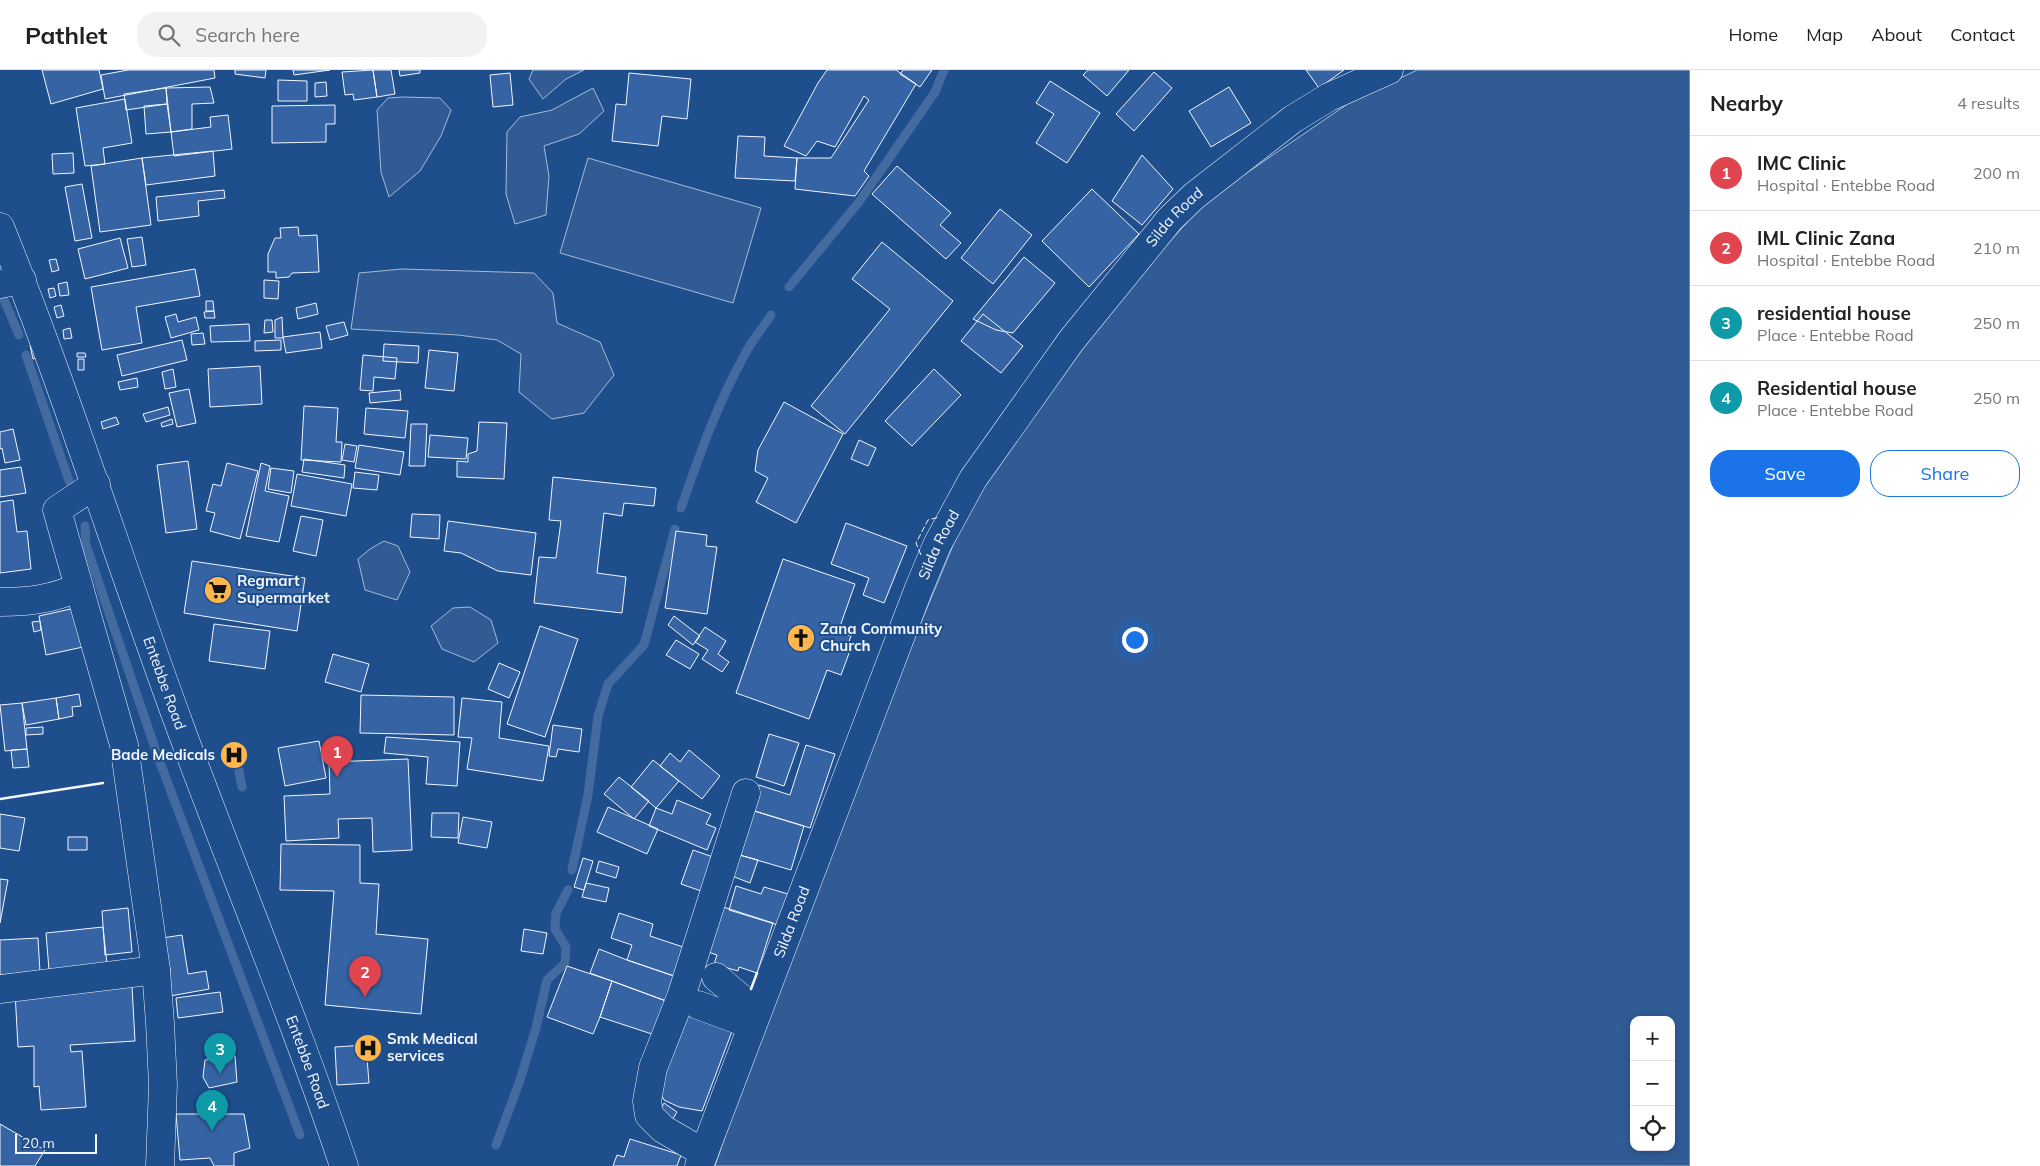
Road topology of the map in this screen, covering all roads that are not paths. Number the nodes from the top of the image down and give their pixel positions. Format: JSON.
{"nodes":[{"id":1,"x":1389,"y":70,"type":"edge"},
{"id":2,"x":0,"y":227,"type":"edge"},
{"id":3,"x":11,"y":282,"type":"edge"},
{"id":4,"x":96,"y":484,"type":"junction"},
{"id":5,"x":79,"y":587,"type":"junction"},
{"id":6,"x":0,"y":602,"type":"edge"},
{"id":7,"x":746,"y":793,"type":"dead end"},
{"id":8,"x":156,"y":970,"type":"junction"},
{"id":9,"x":716,"y":977,"type":"dead end"},
{"id":10,"x":0,"y":989,"type":"edge"},
{"id":11,"x":698,"y":1005,"type":"dead end"},
{"id":12,"x":755,"y":1018,"type":"junction"},
{"id":13,"x":702,"y":1160,"type":"edge"},
{"id":14,"x":160,"y":1166,"type":"edge"},
{"id":15,"x":344,"y":1166,"type":"edge"}],
"edges":[{"from":1,"to":12,"type":"street","name":"Silda Road"},
{"from":2,"to":3,"type":"street","name":"Entebbe Road"},
{"from":3,"to":4,"type":"street","name":"Entebbe Road"},
{"from":4,"to":5,"type":"street"},
{"from":4,"to":15,"type":"street","name":"Entebbe Road"},
{"from":5,"to":6,"type":"street"},
{"from":5,"to":8,"type":"street"},
{"from":7,"to":13,"type":"street"},
{"from":8,"to":10,"type":"street"},
{"from":8,"to":14,"type":"street"},
{"from":9,"to":12,"type":"street"},
{"from":11,"to":12,"type":"street"},
{"from":12,"to":13,"type":"street","name":"Silda Road"}]}
